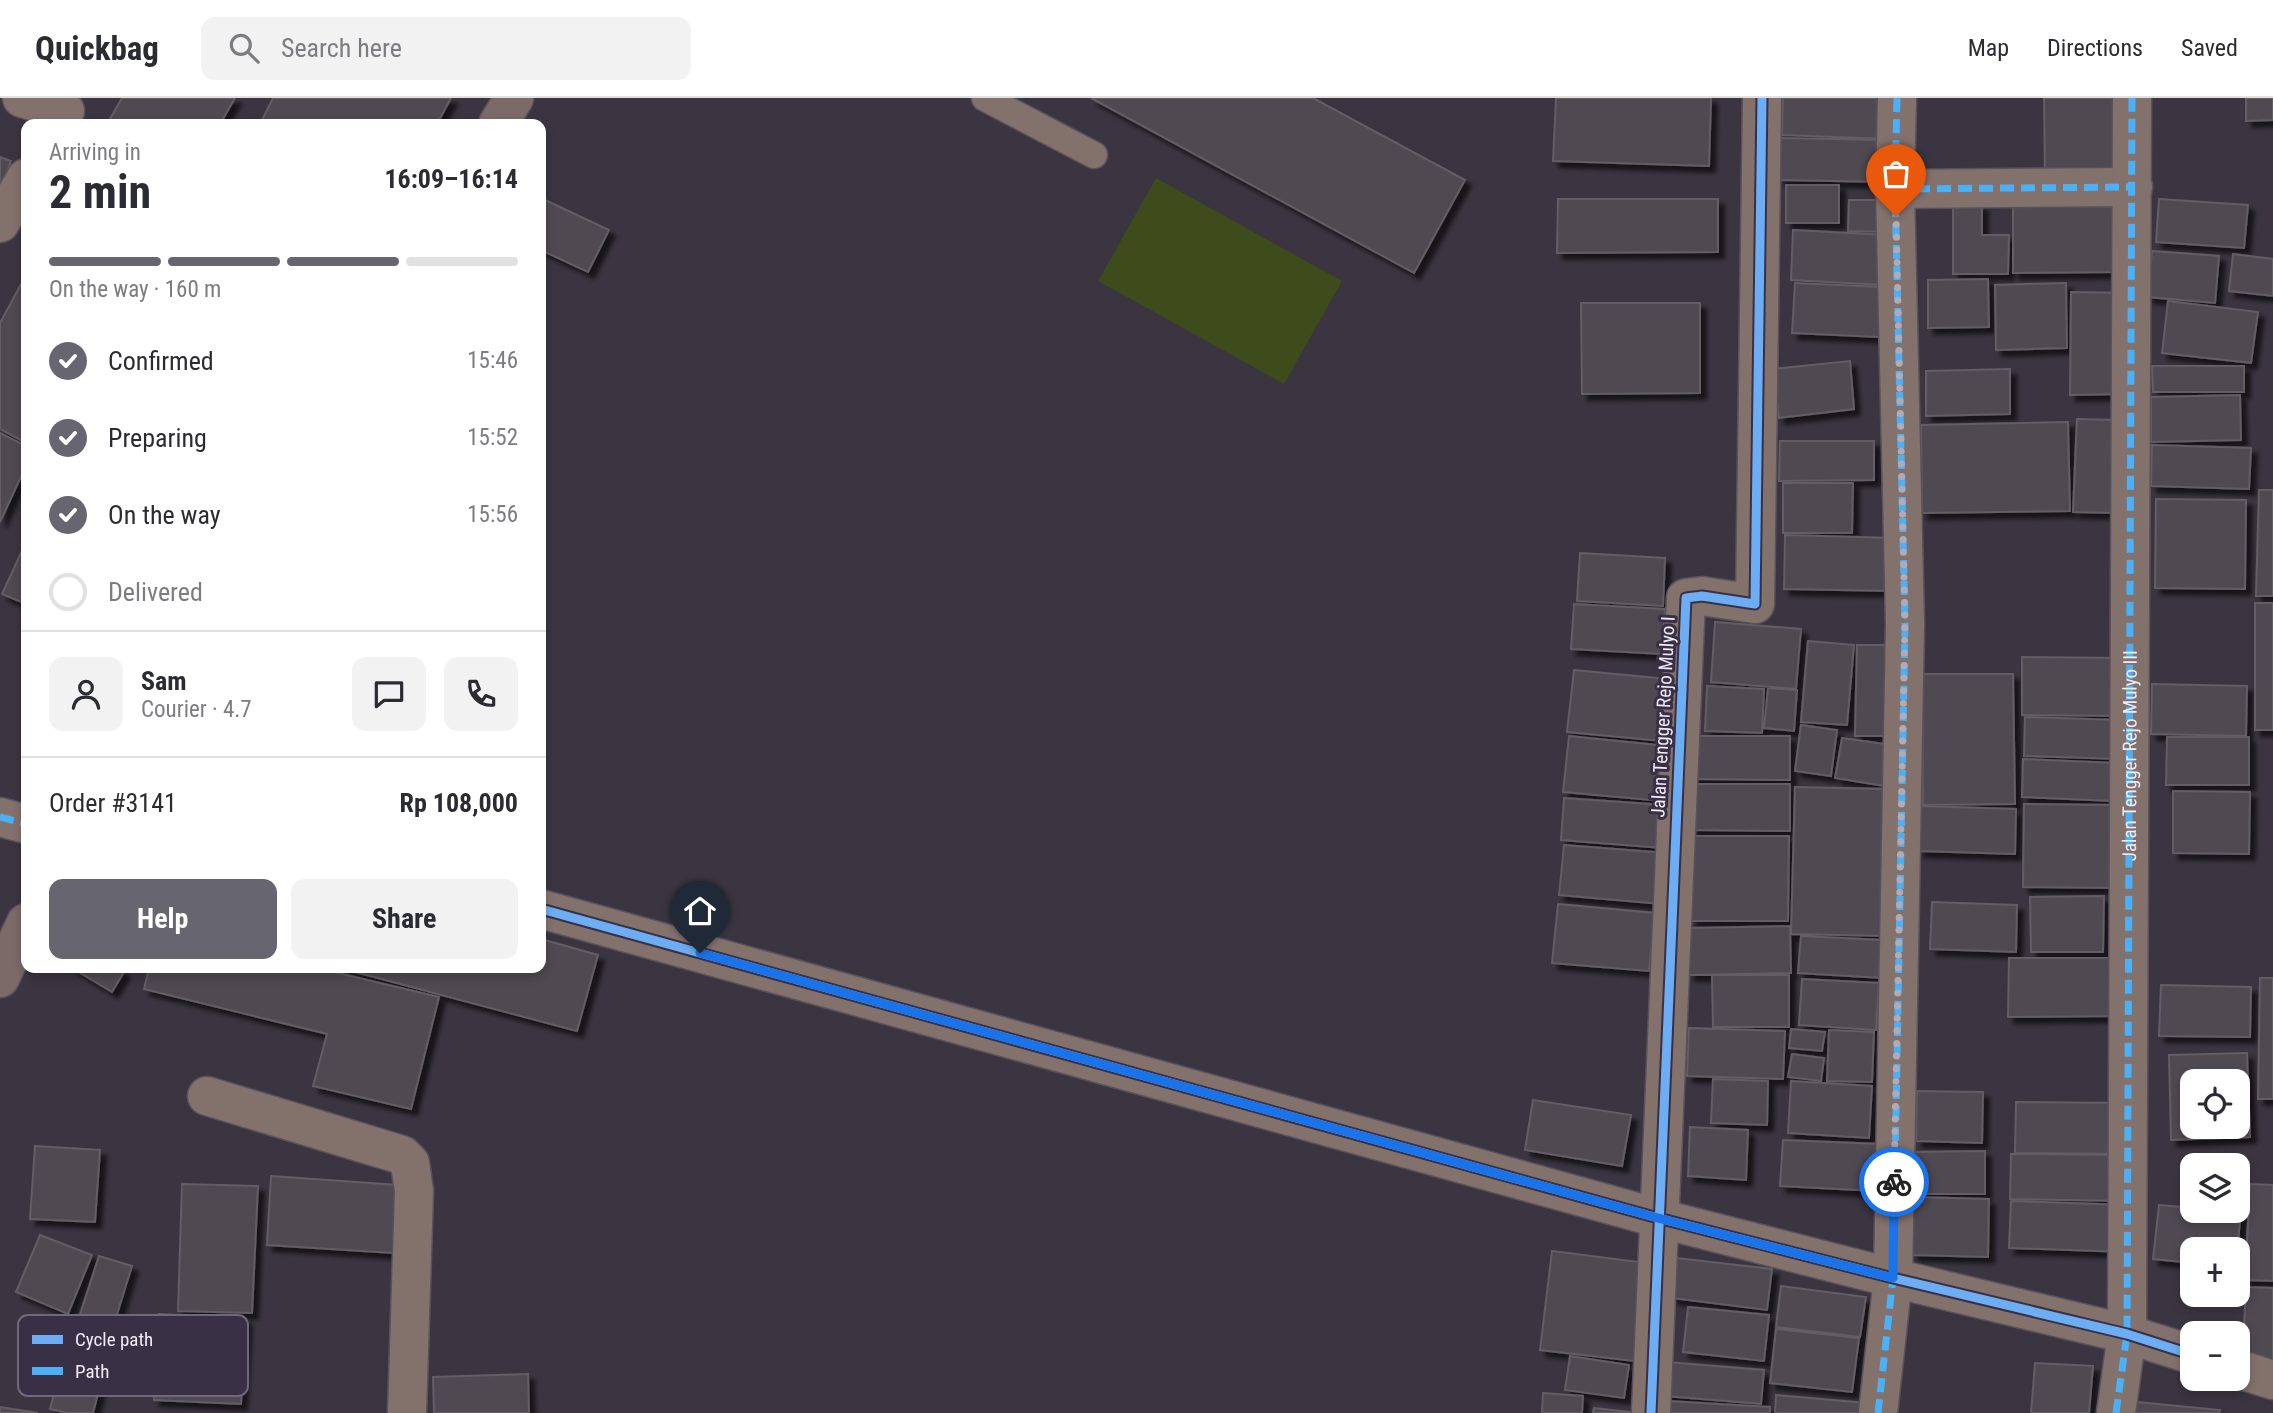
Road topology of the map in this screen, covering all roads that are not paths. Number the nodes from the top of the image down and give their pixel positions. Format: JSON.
{"nodes":[{"id":1,"x":22,"y":98,"type":"edge"},
{"id":2,"x":514,"y":98,"type":"edge"},
{"id":3,"x":985,"y":98,"type":"edge"},
{"id":4,"x":1762,"y":98,"type":"edge"},
{"id":5,"x":1897,"y":98,"type":"edge"},
{"id":6,"x":2132,"y":98,"type":"edge"},
{"id":7,"x":64,"y":111,"type":"edge"},
{"id":8,"x":501,"y":119,"type":"edge"},
{"id":9,"x":1094,"y":155,"type":"dead end"},
{"id":10,"x":21,"y":187,"type":"edge"},
{"id":11,"x":2133,"y":187,"type":"junction"},
{"id":12,"x":1895,"y":188,"type":"junction"},
{"id":13,"x":0,"y":223,"type":"edge"},
{"id":14,"x":0,"y":817,"type":"edge"},
{"id":15,"x":21,"y":823,"type":"edge"},
{"id":16,"x":546,"y":910,"type":"edge"},
{"id":17,"x":21,"y":934,"type":"edge"},
{"id":18,"x":0,"y":978,"type":"edge"},
{"id":19,"x":207,"y":1096,"type":"dead end"},
{"id":20,"x":1658,"y":1218,"type":"junction"},
{"id":21,"x":1893,"y":1278,"type":"junction"},
{"id":22,"x":2127,"y":1334,"type":"junction"},
{"id":23,"x":2180,"y":1351,"type":"edge"},
{"id":24,"x":2250,"y":1373,"type":"edge"},
{"id":25,"x":2273,"y":1380,"type":"edge"},
{"id":26,"x":407,"y":1413,"type":"edge"},
{"id":27,"x":1651,"y":1413,"type":"edge"},
{"id":28,"x":1878,"y":1413,"type":"edge"},
{"id":29,"x":2116,"y":1413,"type":"edge"}],
"edges":[{"from":1,"to":7,"type":"street"},
{"from":2,"to":8,"type":"main road"},
{"from":3,"to":9,"type":"lane"},
{"from":4,"to":20,"type":"street","name":"Jalan Tengger Rejo Mulyo I"},
{"from":5,"to":12,"type":"street"},
{"from":6,"to":11,"type":"street","name":"Jalan Tengger Rejo Mulyo III"},
{"from":10,"to":13,"type":"street"},
{"from":11,"to":12,"type":"street"},
{"from":11,"to":22,"type":"street","name":"Jalan Tengger Rejo Mulyo III"},
{"from":12,"to":21,"type":"street"},
{"from":14,"to":15,"type":"street"},
{"from":16,"to":20,"type":"street"},
{"from":17,"to":18,"type":"main road"},
{"from":19,"to":26,"type":"street"},
{"from":20,"to":21,"type":"street"},
{"from":20,"to":27,"type":"street","name":"Jalan Tengger Rejo Mulyo I"},
{"from":21,"to":22,"type":"street"},
{"from":21,"to":28,"type":"street"},
{"from":22,"to":23,"type":"street"},
{"from":22,"to":29,"type":"street","name":"Jalan Tengger Rejo Mulyo III"},
{"from":24,"to":25,"type":"street"}]}
